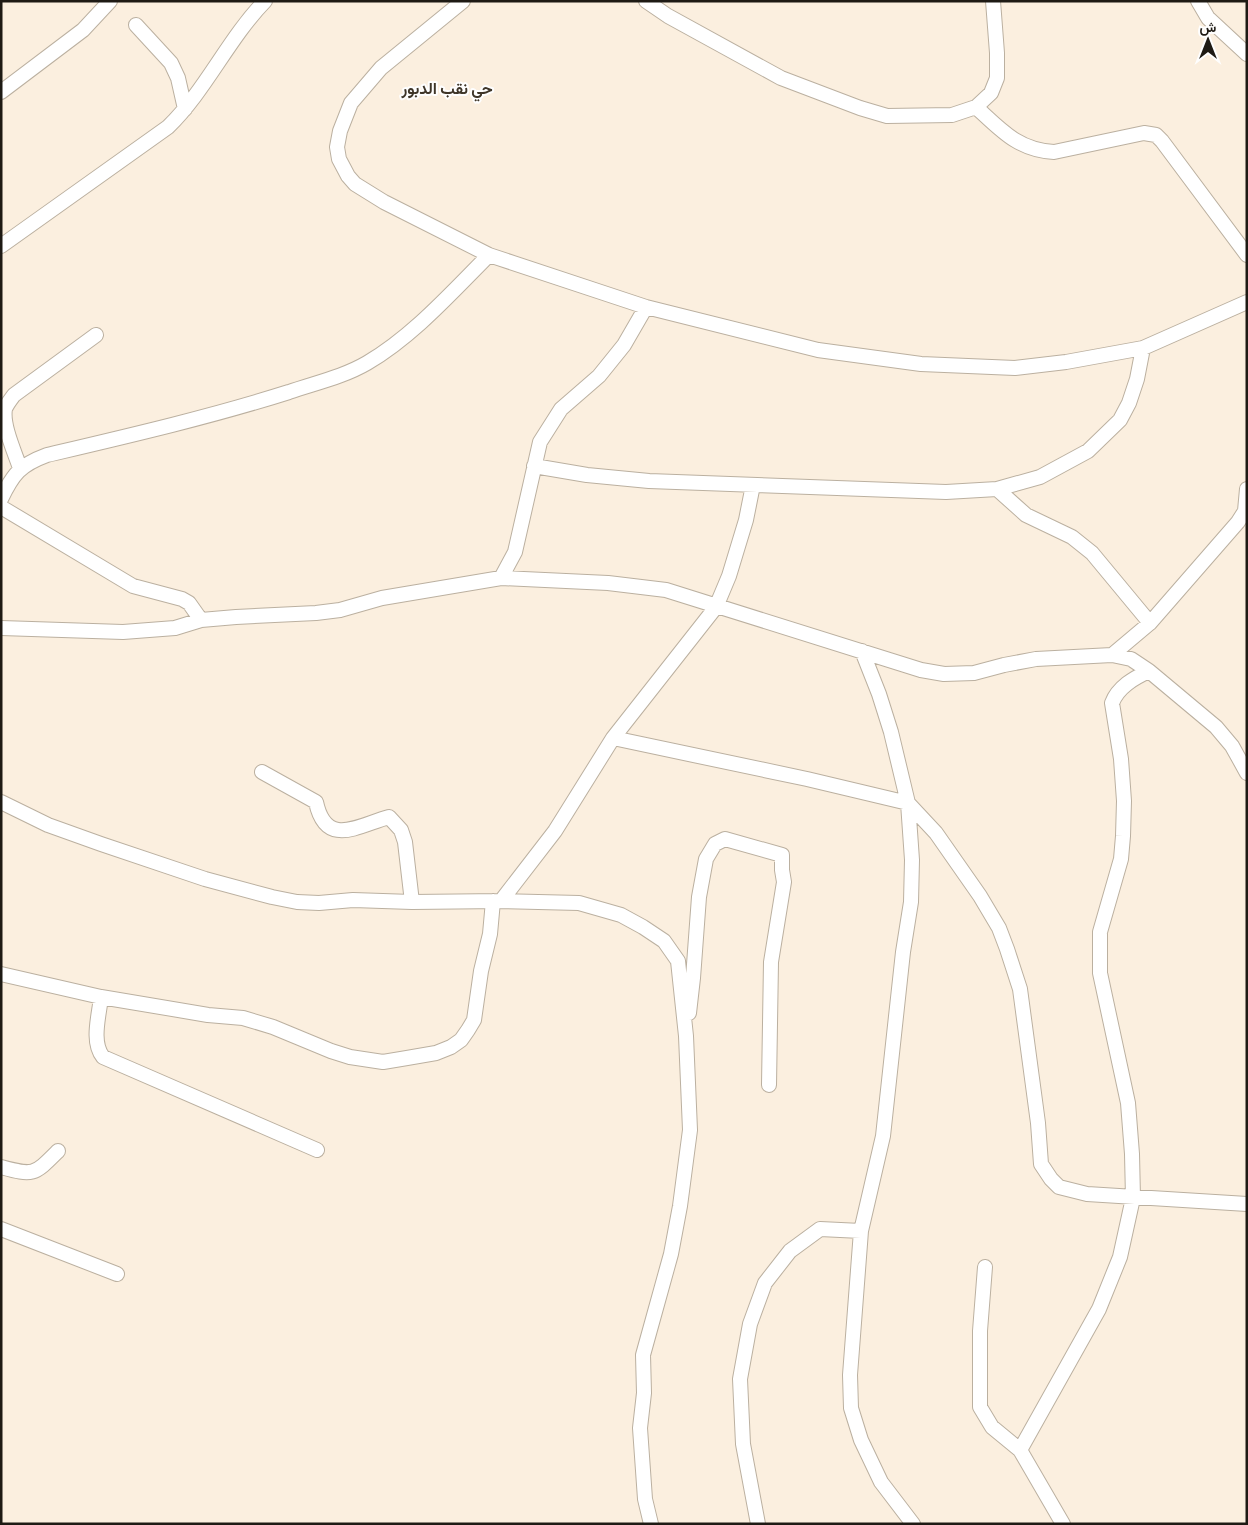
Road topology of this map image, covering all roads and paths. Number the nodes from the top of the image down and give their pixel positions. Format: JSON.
{"nodes":[{"id":1,"x":110,"y":1,"type":"edge"},
{"id":2,"x":265,"y":1,"type":"edge"},
{"id":3,"x":463,"y":1,"type":"edge"},
{"id":4,"x":646,"y":1,"type":"edge"},
{"id":5,"x":993,"y":1,"type":"edge"},
{"id":6,"x":1198,"y":1,"type":"edge"},
{"id":7,"x":136,"y":25,"type":"dead end"},
{"id":8,"x":1247,"y":54,"type":"edge"},
{"id":9,"x":1,"y":92,"type":"edge"},
{"id":10,"x":976,"y":106,"type":"junction"},
{"id":11,"x":185,"y":109,"type":"junction"},
{"id":12,"x":1,"y":246,"type":"edge"},
{"id":13,"x":1247,"y":255,"type":"edge"},
{"id":14,"x":489,"y":256,"type":"junction"},
{"id":15,"x":1247,"y":302,"type":"edge"},
{"id":16,"x":646,"y":306,"type":"junction"},
{"id":17,"x":96,"y":335,"type":"dead end"},
{"id":18,"x":1143,"y":348,"type":"junction"},
{"id":19,"x":534,"y":466,"type":"junction"},
{"id":20,"x":20,"y":468,"type":"junction"},
{"id":21,"x":752,"y":485,"type":"junction"},
{"id":22,"x":997,"y":489,"type":"junction"},
{"id":23,"x":1247,"y":489,"type":"edge"},
{"id":24,"x":1,"y":499,"type":"edge"},
{"id":25,"x":1,"y":506,"type":"edge"},
{"id":26,"x":501,"y":578,"type":"junction"},
{"id":27,"x":716,"y":607,"type":"junction"},
{"id":28,"x":202,"y":620,"type":"junction"},
{"id":29,"x":1150,"y":623,"type":"junction"},
{"id":30,"x":1,"y":628,"type":"edge"},
{"id":31,"x":862,"y":651,"type":"junction"},
{"id":32,"x":1112,"y":655,"type":"junction"},
{"id":33,"x":1149,"y":671,"type":"junction"},
{"id":34,"x":614,"y":738,"type":"junction"},
{"id":35,"x":262,"y":772,"type":"dead end"},
{"id":36,"x":1247,"y":773,"type":"edge"},
{"id":37,"x":1,"y":802,"type":"edge"},
{"id":38,"x":908,"y":803,"type":"junction"},
{"id":39,"x":497,"y":901,"type":"junction"},
{"id":40,"x":412,"y":902,"type":"junction"},
{"id":41,"x":1,"y":974,"type":"edge"},
{"id":42,"x":101,"y":998,"type":"junction"},
{"id":43,"x":686,"y":1036,"type":"junction"},
{"id":44,"x":769,"y":1085,"type":"dead end"},
{"id":45,"x":317,"y":1150,"type":"dead end"},
{"id":46,"x":58,"y":1151,"type":"dead end"},
{"id":47,"x":1,"y":1167,"type":"edge"},
{"id":48,"x":1133,"y":1198,"type":"junction"},
{"id":49,"x":1247,"y":1204,"type":"edge"},
{"id":50,"x":1,"y":1229,"type":"edge"},
{"id":51,"x":861,"y":1231,"type":"junction"},
{"id":52,"x":985,"y":1267,"type":"dead end"},
{"id":53,"x":117,"y":1274,"type":"dead end"},
{"id":54,"x":1020,"y":1450,"type":"junction"},
{"id":55,"x":651,"y":1524,"type":"edge"},
{"id":56,"x":758,"y":1524,"type":"edge"},
{"id":57,"x":913,"y":1524,"type":"edge"},
{"id":58,"x":1063,"y":1524,"type":"edge"}],
"edges":[{"from":1,"to":9,"type":"street"},
{"from":2,"to":11,"type":"street"},
{"from":3,"to":14,"type":"street"},
{"from":4,"to":10,"type":"street"},
{"from":5,"to":10,"type":"street"},
{"from":6,"to":8,"type":"street"},
{"from":7,"to":11,"type":"street"},
{"from":10,"to":13,"type":"street"},
{"from":11,"to":12,"type":"street"},
{"from":14,"to":16,"type":"street"},
{"from":14,"to":20,"type":"street"},
{"from":15,"to":18,"type":"street"},
{"from":16,"to":18,"type":"street"},
{"from":16,"to":19,"type":"street"},
{"from":17,"to":20,"type":"street"},
{"from":18,"to":22,"type":"street"},
{"from":19,"to":21,"type":"street"},
{"from":19,"to":26,"type":"street"},
{"from":20,"to":24,"type":"street"},
{"from":21,"to":22,"type":"street"},
{"from":21,"to":27,"type":"street"},
{"from":22,"to":29,"type":"street"},
{"from":23,"to":29,"type":"street"},
{"from":25,"to":28,"type":"street"},
{"from":26,"to":27,"type":"street"},
{"from":26,"to":28,"type":"street"},
{"from":27,"to":31,"type":"street"},
{"from":27,"to":34,"type":"street"},
{"from":28,"to":30,"type":"street"},
{"from":29,"to":32,"type":"street"},
{"from":31,"to":32,"type":"street"},
{"from":31,"to":38,"type":"street"},
{"from":32,"to":33,"type":"street"},
{"from":33,"to":36,"type":"street"},
{"from":33,"to":48,"type":"street"},
{"from":34,"to":38,"type":"street"},
{"from":34,"to":39,"type":"street"},
{"from":35,"to":40,"type":"street"},
{"from":37,"to":40,"type":"street"},
{"from":38,"to":48,"type":"street"},
{"from":38,"to":51,"type":"street"},
{"from":39,"to":40,"type":"street"},
{"from":39,"to":42,"type":"street"},
{"from":39,"to":43,"type":"street"},
{"from":41,"to":42,"type":"street"},
{"from":42,"to":45,"type":"street"},
{"from":43,"to":44,"type":"street"},
{"from":43,"to":55,"type":"street"},
{"from":46,"to":47,"type":"street"},
{"from":48,"to":49,"type":"street"},
{"from":48,"to":54,"type":"street"},
{"from":50,"to":53,"type":"street"},
{"from":51,"to":56,"type":"street"},
{"from":51,"to":57,"type":"street"},
{"from":52,"to":54,"type":"street"},
{"from":54,"to":58,"type":"street"}]}
